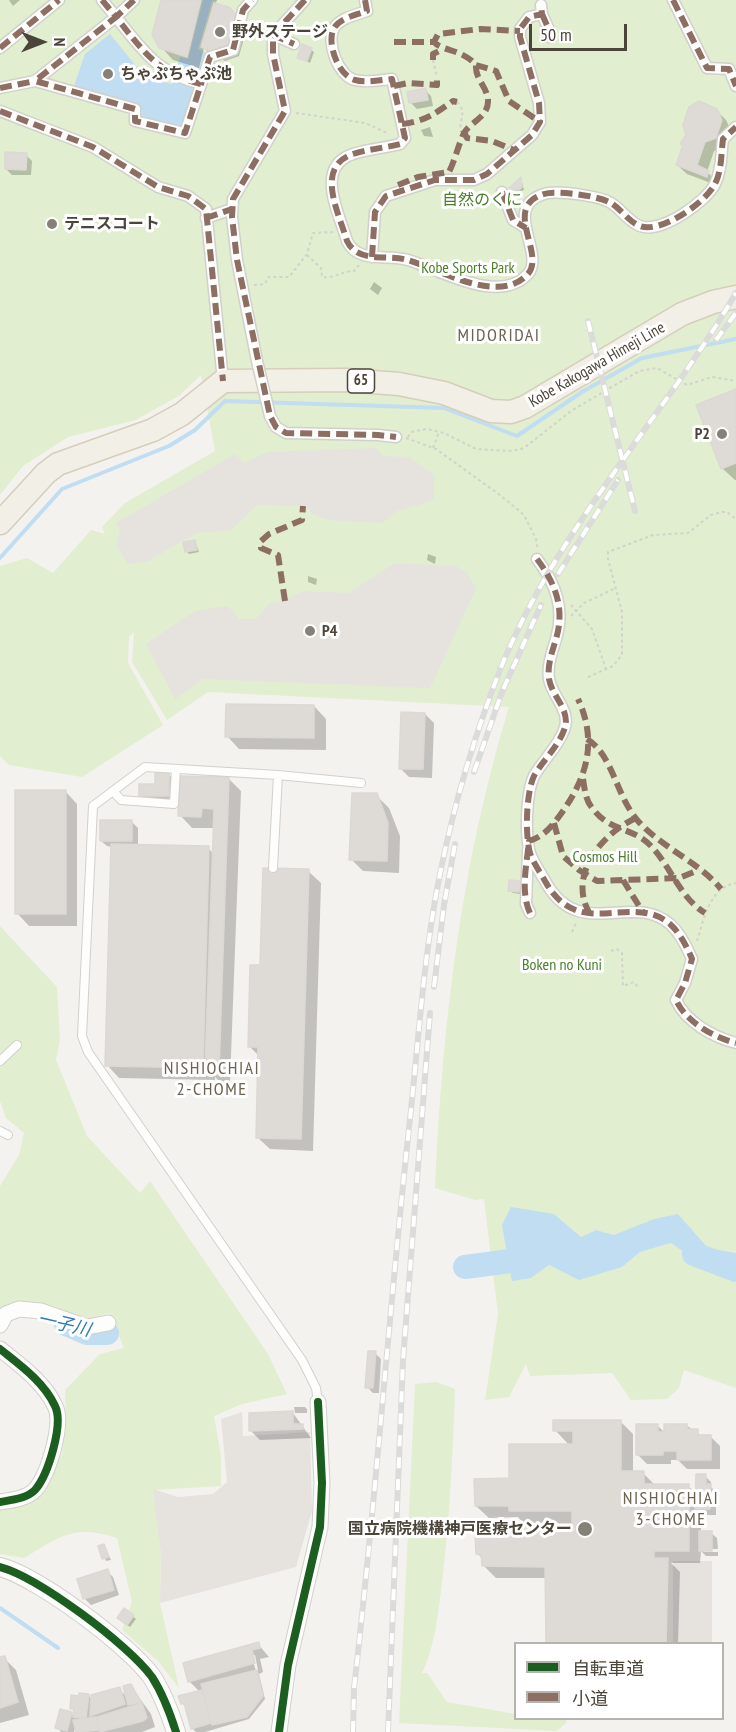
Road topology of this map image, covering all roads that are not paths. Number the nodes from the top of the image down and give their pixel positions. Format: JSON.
{"nodes":[{"id":1,"x":59,"y":0,"type":"edge"},
{"id":2,"x":102,"y":0,"type":"edge"},
{"id":3,"x":134,"y":0,"type":"edge"},
{"id":4,"x":252,"y":0,"type":"edge"},
{"id":5,"x":305,"y":0,"type":"edge"},
{"id":6,"x":365,"y":0,"type":"edge"},
{"id":7,"x":673,"y":0,"type":"edge"},
{"id":8,"x":116,"y":17,"type":"junction"},
{"id":9,"x":549,"y":37,"type":"dead end"},
{"id":10,"x":0,"y":48,"type":"edge"},
{"id":11,"x":736,"y":60,"type":"edge"},
{"id":12,"x":729,"y":69,"type":"junction"},
{"id":13,"x":35,"y":81,"type":"junction"},
{"id":14,"x":199,"y":83,"type":"junction"},
{"id":15,"x":736,"y":86,"type":"edge"},
{"id":16,"x":0,"y":88,"type":"edge"},
{"id":17,"x":0,"y":111,"type":"edge"},
{"id":18,"x":736,"y":127,"type":"edge"},
{"id":19,"x":502,"y":192,"type":"dead end"},
{"id":20,"x":232,"y":209,"type":"junction"},
{"id":21,"x":206,"y":218,"type":"junction"},
{"id":22,"x":525,"y":228,"type":"junction"},
{"id":23,"x":369,"y":256,"type":"junction"},
{"id":24,"x":736,"y":297,"type":"edge"},
{"id":25,"x":223,"y":381,"type":"junction"},
{"id":26,"x":396,"y":437,"type":"dead end"},
{"id":27,"x":0,"y":523,"type":"edge"},
{"id":28,"x":537,"y":559,"type":"road end"},
{"id":29,"x":176,"y":769,"type":"junction"},
{"id":30,"x":278,"y":775,"type":"junction"},
{"id":31,"x":361,"y":783,"type":"dead end"},
{"id":32,"x":113,"y":791,"type":"junction"},
{"id":33,"x":528,"y":841,"type":"junction"},
{"id":34,"x":273,"y":868,"type":"dead end"},
{"id":35,"x":530,"y":913,"type":"dead end"},
{"id":36,"x":736,"y":1043,"type":"edge"},
{"id":37,"x":17,"y":1046,"type":"dead end"},
{"id":38,"x":0,"y":1061,"type":"edge"},
{"id":39,"x":108,"y":1323,"type":"dead end"},
{"id":40,"x":0,"y":1325,"type":"edge"},
{"id":41,"x":0,"y":1349,"type":"edge"},
{"id":42,"x":318,"y":1402,"type":"joint"},
{"id":43,"x":0,"y":1502,"type":"edge"},
{"id":44,"x":0,"y":1567,"type":"edge"},
{"id":45,"x":176,"y":1732,"type":"edge"},
{"id":46,"x":279,"y":1732,"type":"edge"}],
"edges":[{"from":1,"to":10,"type":"street"},
{"from":2,"to":8,"type":"street"},
{"from":3,"to":8,"type":"street"},
{"from":4,"to":14,"type":"street"},
{"from":5,"to":20,"type":"street"},
{"from":6,"to":23,"type":"street"},
{"from":7,"to":12,"type":"street"},
{"from":8,"to":13,"type":"street"},
{"from":8,"to":14,"type":"street"},
{"from":9,"to":23,"type":"street"},
{"from":11,"to":12,"type":"street"},
{"from":12,"to":15,"type":"street"},
{"from":13,"to":14,"type":"street"},
{"from":13,"to":16,"type":"street"},
{"from":17,"to":21,"type":"street"},
{"from":18,"to":22,"type":"street"},
{"from":19,"to":22,"type":"street"},
{"from":20,"to":21,"type":"street"},
{"from":20,"to":26,"type":"street","bridge":true},
{"from":21,"to":25,"type":"street"},
{"from":22,"to":23,"type":"street"},
{"from":24,"to":25,"type":"main road","name":"Kobe Kakogawa Himeji Line","number":"65"},
{"from":25,"to":27,"type":"main road"},
{"from":28,"to":33,"type":"street"},
{"from":29,"to":30,"type":"lane"},
{"from":29,"to":32,"type":"lane"},
{"from":29,"to":32,"type":"lane"},
{"from":30,"to":31,"type":"lane"},
{"from":30,"to":34,"type":"lane"},
{"from":32,"to":42,"type":"lane"},
{"from":33,"to":35,"type":"street"},
{"from":33,"to":36,"type":"street"},
{"from":37,"to":38,"type":"lane"},
{"from":39,"to":40,"type":"street"},
{"from":41,"to":43,"type":"street"},
{"from":42,"to":46,"type":"street"},
{"from":44,"to":45,"type":"street"}]}
